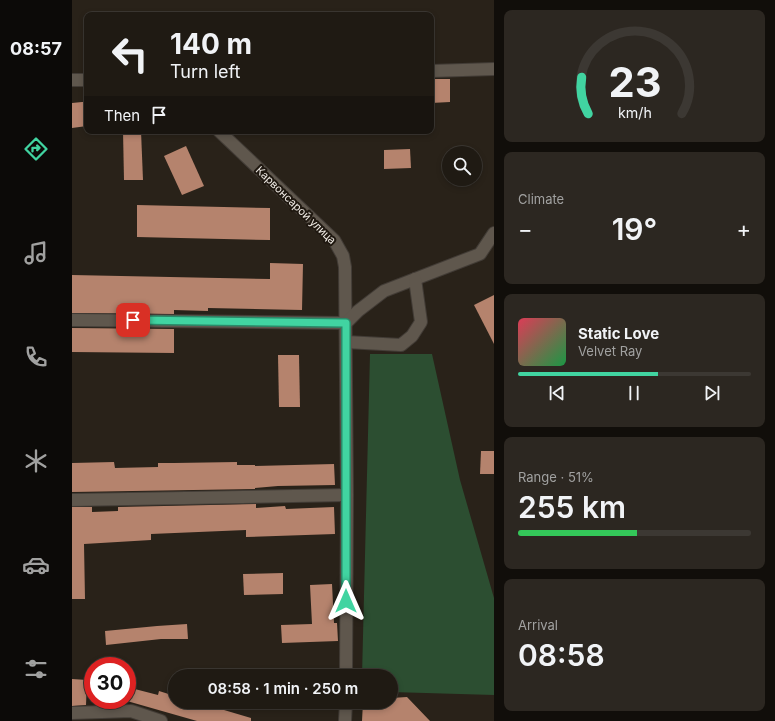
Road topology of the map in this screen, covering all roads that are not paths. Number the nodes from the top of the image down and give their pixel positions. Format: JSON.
{"nodes":[{"id":1,"x":494,"y":69,"type":"edge"},
{"id":2,"x":434,"y":71,"type":"edge"},
{"id":3,"x":72,"y":80,"type":"edge"},
{"id":4,"x":84,"y":80,"type":"edge"},
{"id":5,"x":222,"y":134,"type":"edge"},
{"id":6,"x":494,"y":233,"type":"edge"},
{"id":7,"x":415,"y":279,"type":"junction"},
{"id":8,"x":72,"y":320,"type":"edge"},
{"id":9,"x":346,"y":323,"type":"junction"},
{"id":10,"x":346,"y":342,"type":"junction"},
{"id":11,"x":347,"y":495,"type":"junction"},
{"id":12,"x":72,"y":500,"type":"edge"},
{"id":13,"x":346,"y":669,"type":"edge"},
{"id":14,"x":346,"y":709,"type":"edge"},
{"id":15,"x":72,"y":713,"type":"edge"},
{"id":16,"x":161,"y":721,"type":"edge"},
{"id":17,"x":345,"y":721,"type":"edge"}],
"edges":[{"from":1,"to":2,"type":"street"},
{"from":3,"to":4,"type":"street"},
{"from":5,"to":9,"type":"street","name":"Карвонсарой улица"},
{"from":6,"to":7,"type":"street"},
{"from":7,"to":9,"type":"street"},
{"from":7,"to":10,"type":"street"},
{"from":8,"to":9,"type":"street"},
{"from":9,"to":10,"type":"street","name":"Карвонсарой улица"},
{"from":10,"to":11,"type":"street","name":"Карвонсарой улица"},
{"from":11,"to":12,"type":"street"},
{"from":11,"to":13,"type":"street","name":"Карвонсарой улица"},
{"from":14,"to":17,"type":"street"},
{"from":15,"to":16,"type":"street"}]}
